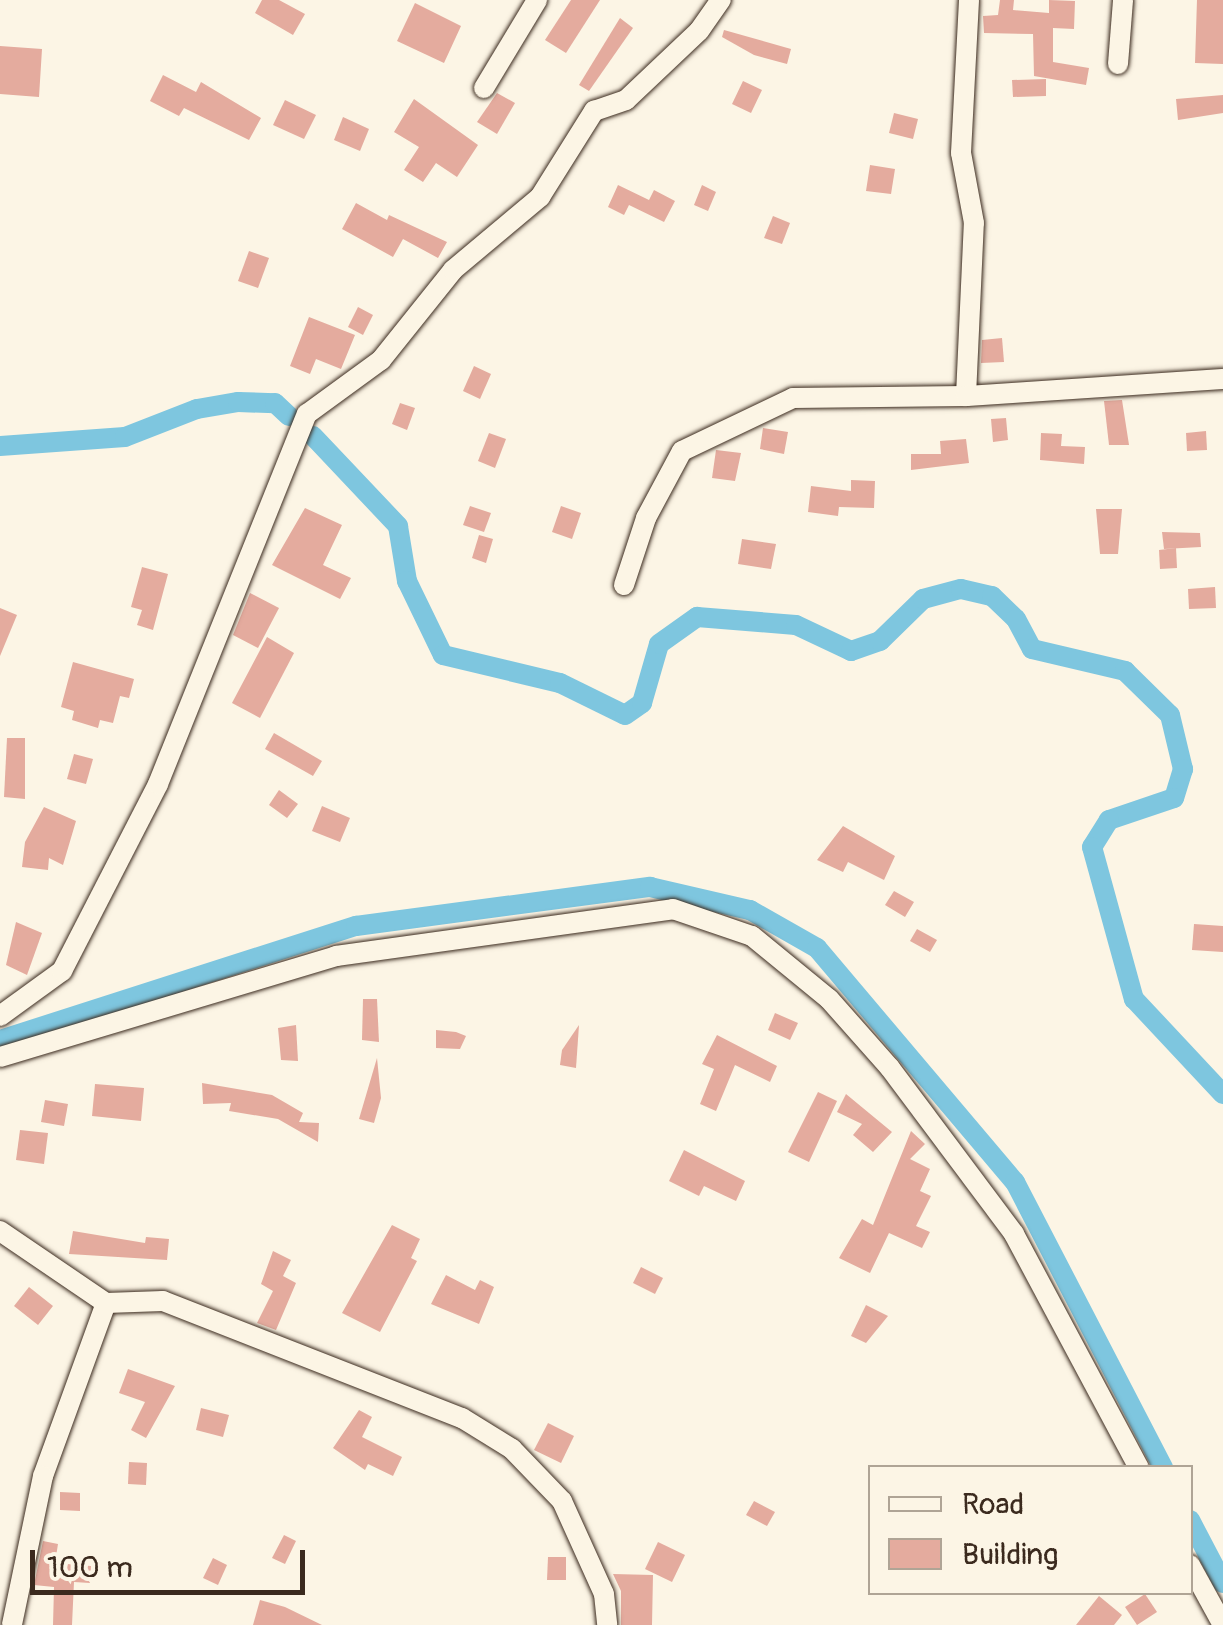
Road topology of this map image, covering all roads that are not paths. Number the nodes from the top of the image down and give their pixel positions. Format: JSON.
{"nodes":[{"id":1,"x":537,"y":0,"type":"edge"},
{"id":2,"x":721,"y":0,"type":"edge"},
{"id":3,"x":969,"y":0,"type":"edge"},
{"id":4,"x":1123,"y":0,"type":"edge"},
{"id":5,"x":1118,"y":64,"type":"dead end"},
{"id":6,"x":484,"y":88,"type":"dead end"},
{"id":7,"x":1223,"y":379,"type":"edge"},
{"id":8,"x":966,"y":396,"type":"junction"},
{"id":9,"x":624,"y":585,"type":"dead end"},
{"id":10,"x":0,"y":1016,"type":"edge"},
{"id":11,"x":0,"y":1057,"type":"edge"},
{"id":12,"x":0,"y":1231,"type":"edge"},
{"id":13,"x":106,"y":1303,"type":"junction"},
{"id":14,"x":1136,"y":1465,"type":"edge"},
{"id":15,"x":1193,"y":1571,"type":"edge"},
{"id":16,"x":12,"y":1625,"type":"edge"},
{"id":17,"x":606,"y":1625,"type":"edge"},
{"id":18,"x":1222,"y":1625,"type":"edge"}],
"edges":[{"from":1,"to":6,"type":"street"},
{"from":2,"to":10,"type":"street"},
{"from":3,"to":8,"type":"street"},
{"from":4,"to":5,"type":"street"},
{"from":7,"to":8,"type":"street"},
{"from":8,"to":9,"type":"street"},
{"from":11,"to":14,"type":"street"},
{"from":12,"to":13,"type":"street"},
{"from":13,"to":16,"type":"street"},
{"from":13,"to":17,"type":"street"},
{"from":15,"to":18,"type":"street"}]}
